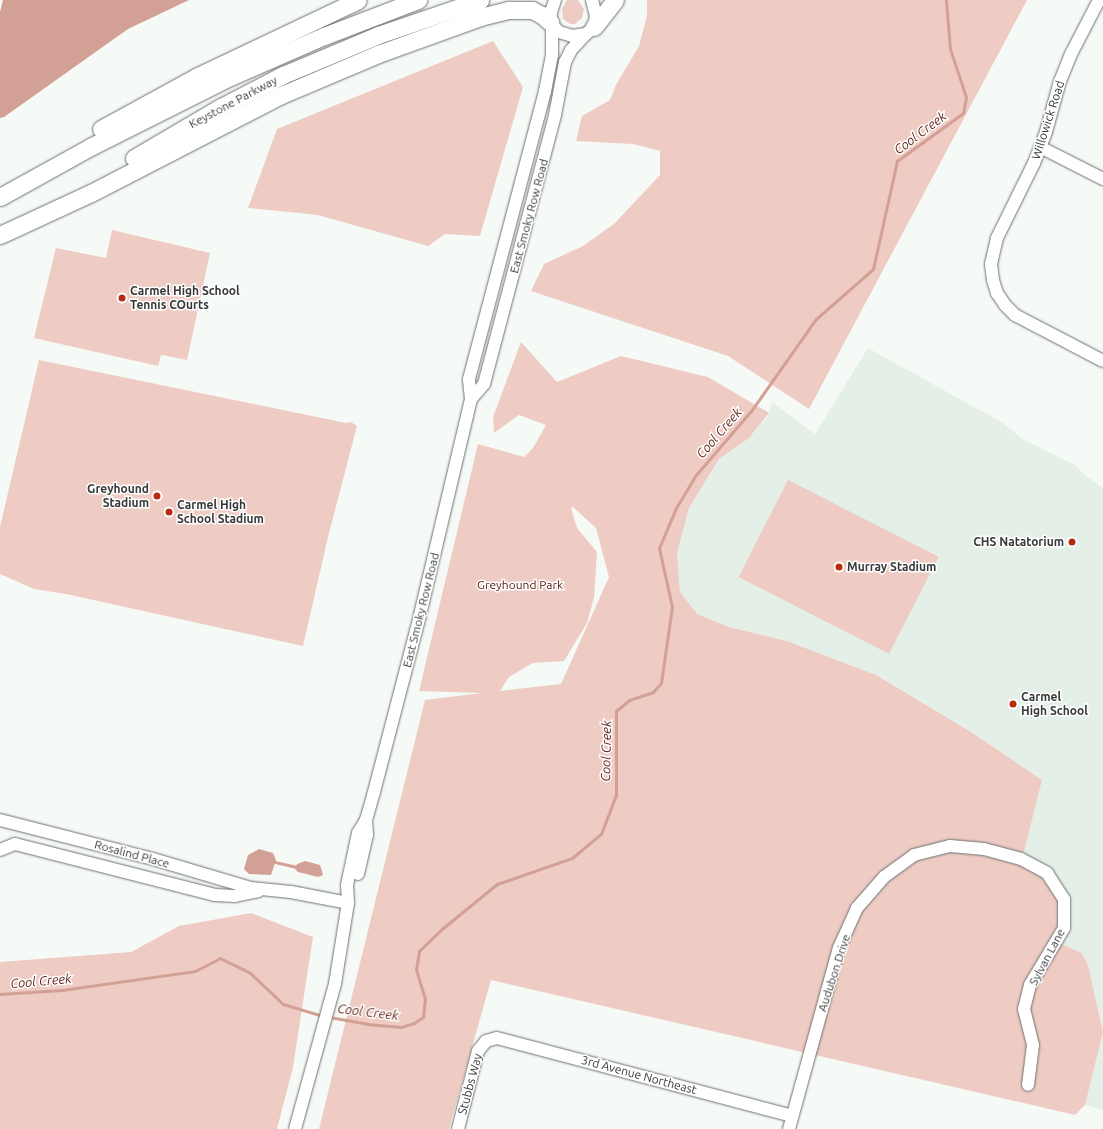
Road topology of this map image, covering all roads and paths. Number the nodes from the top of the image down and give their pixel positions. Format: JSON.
{"nodes":[{"id":1,"x":358,"y":0,"type":"edge"},
{"id":2,"x":418,"y":0,"type":"edge"},
{"id":3,"x":480,"y":0,"type":"edge"},
{"id":4,"x":555,"y":0,"type":"edge"},
{"id":5,"x":592,"y":0,"type":"edge"},
{"id":6,"x":616,"y":0,"type":"edge"},
{"id":7,"x":1100,"y":0,"type":"edge"},
{"id":8,"x":551,"y":24,"type":"junction"},
{"id":9,"x":590,"y":30,"type":"junction"},
{"id":10,"x":1040,"y":147,"type":"junction"},
{"id":11,"x":1103,"y":179,"type":"edge"},
{"id":12,"x":0,"y":188,"type":"edge"},
{"id":13,"x":0,"y":197,"type":"edge"},
{"id":14,"x":0,"y":235,"type":"edge"},
{"id":15,"x":1103,"y":361,"type":"edge"},
{"id":16,"x":471,"y":400,"type":"junction"},
{"id":17,"x":0,"y":820,"type":"edge"},
{"id":18,"x":0,"y":850,"type":"edge"},
{"id":19,"x":263,"y":889,"type":"junction"},
{"id":20,"x":1064,"y":899,"type":"joint"},
{"id":21,"x":348,"y":903,"type":"junction"},
{"id":22,"x":486,"y":1041,"type":"joint"},
{"id":23,"x":1028,"y":1085,"type":"dead end"},
{"id":24,"x":792,"y":1116,"type":"junction"},
{"id":25,"x":295,"y":1129,"type":"edge"},
{"id":26,"x":458,"y":1129,"type":"edge"},
{"id":27,"x":789,"y":1129,"type":"edge"}],
"edges":[{"from":1,"to":12,"type":"highway"},
{"from":2,"to":13,"type":"highway","name":"Keystone Parkway"},
{"from":3,"to":14,"type":"highway","name":"Keystone Parkway"},
{"from":4,"to":8,"type":"street","name":"East Smoky Row Road"},
{"from":5,"to":9,"type":"street"},
{"from":6,"to":9,"type":"highway"},
{"from":7,"to":10,"type":"street","name":"Willowick Road"},
{"from":8,"to":9,"type":"street"},
{"from":8,"to":14,"type":"highway"},
{"from":8,"to":16,"type":"street","name":"East Smoky Row Road"},
{"from":9,"to":16,"type":"street","name":"East Smoky Row Road"},
{"from":10,"to":11,"type":"street"},
{"from":10,"to":15,"type":"street","name":"Willowick Road"},
{"from":16,"to":21,"type":"street","name":"East Smoky Row Road"},
{"from":17,"to":19,"type":"street","name":"Rosalind Place"},
{"from":18,"to":19,"type":"street","name":"Rosalind Place"},
{"from":19,"to":21,"type":"street","name":"Rosalind Place"},
{"from":20,"to":23,"type":"street","name":"Sylvan Lane"},
{"from":20,"to":24,"type":"street","name":"Audubon Drive"},
{"from":21,"to":25,"type":"street","name":"East Smoky Row Road"},
{"from":22,"to":24,"type":"street","name":"3rd Avenue Northeast"},
{"from":22,"to":26,"type":"street","name":"Stubbs Way"},
{"from":24,"to":27,"type":"street","name":"Audubon Drive"}]}
